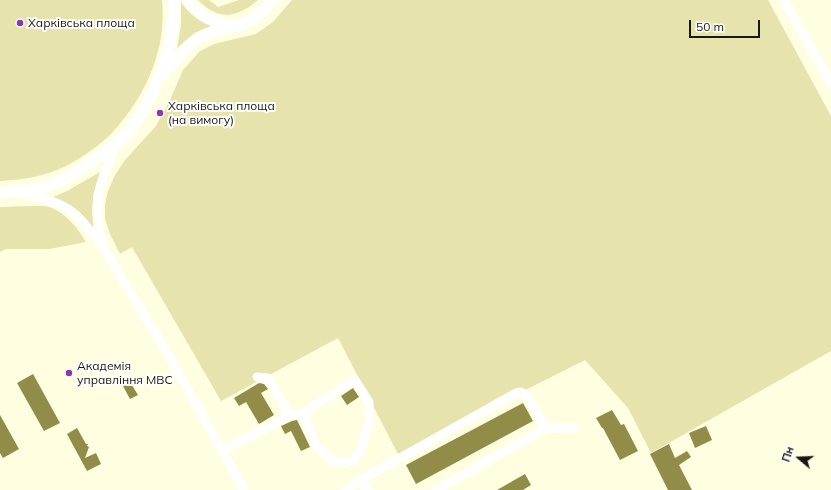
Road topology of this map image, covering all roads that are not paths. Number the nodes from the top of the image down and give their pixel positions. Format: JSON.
{"nodes":[{"id":1,"x":174,"y":0,"type":"edge"},
{"id":2,"x":187,"y":0,"type":"edge"},
{"id":3,"x":273,"y":0,"type":"edge"},
{"id":4,"x":784,"y":0,"type":"edge"},
{"id":5,"x":232,"y":27,"type":"junction"},
{"id":6,"x":159,"y":77,"type":"junction"},
{"id":7,"x":831,"y":84,"type":"edge"},
{"id":8,"x":116,"y":144,"type":"junction"},
{"id":9,"x":18,"y":192,"type":"junction"},
{"id":10,"x":0,"y":193,"type":"edge"},
{"id":11,"x":105,"y":250,"type":"junction"},
{"id":12,"x":256,"y":377,"type":"dead end"},
{"id":13,"x":303,"y":413,"type":"junction"},
{"id":14,"x":290,"y":415,"type":"junction"},
{"id":15,"x":546,"y":428,"type":"junction"},
{"id":16,"x":575,"y":428,"type":"dead end"},
{"id":17,"x":222,"y":451,"type":"junction"},
{"id":18,"x":359,"y":481,"type":"junction"},
{"id":19,"x":244,"y":490,"type":"edge"},
{"id":20,"x":344,"y":490,"type":"edge"},
{"id":21,"x":369,"y":490,"type":"edge"},
{"id":22,"x":436,"y":490,"type":"edge"}],
"edges":[{"from":1,"to":6,"type":"main road"},
{"from":2,"to":5,"type":"main road"},
{"from":3,"to":5,"type":"main road"},
{"from":4,"to":7,"type":"street"},
{"from":5,"to":6,"type":"main road"},
{"from":6,"to":8,"type":"main road"},
{"from":8,"to":9,"type":"main road"},
{"from":8,"to":11,"type":"street"},
{"from":9,"to":10,"type":"main road"},
{"from":9,"to":11,"type":"street"},
{"from":11,"to":17,"type":"street"},
{"from":12,"to":14,"type":"street"},
{"from":13,"to":13,"type":"street"},
{"from":13,"to":14,"type":"street"},
{"from":14,"to":17,"type":"street"},
{"from":15,"to":16,"type":"street"},
{"from":15,"to":18,"type":"street"},
{"from":15,"to":22,"type":"street"},
{"from":17,"to":19,"type":"street"},
{"from":18,"to":20,"type":"street"},
{"from":18,"to":21,"type":"street"}]}
